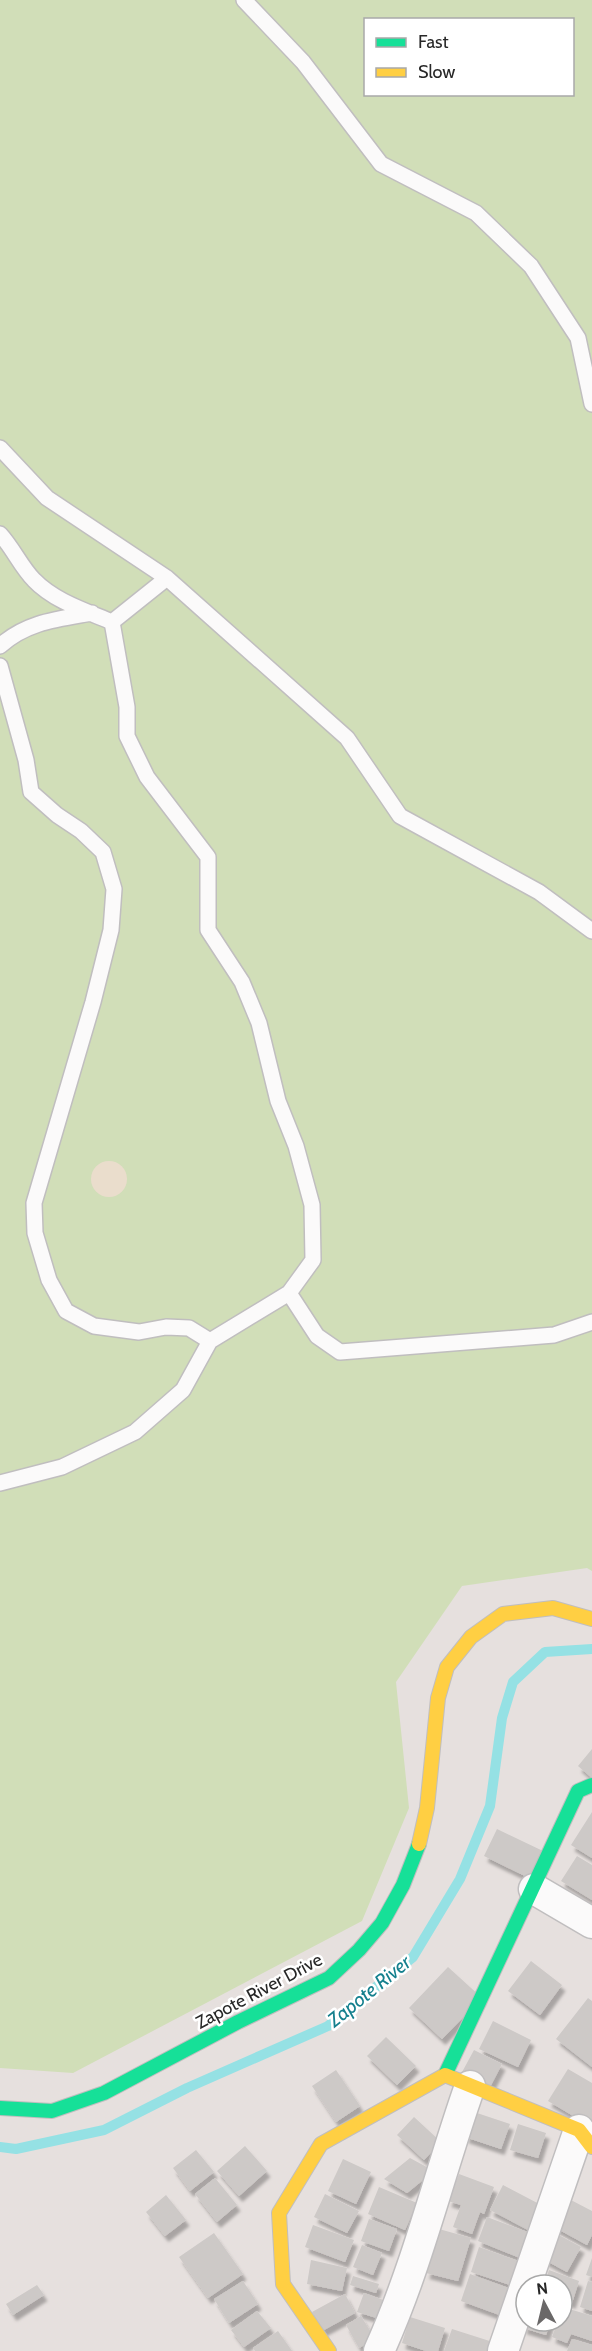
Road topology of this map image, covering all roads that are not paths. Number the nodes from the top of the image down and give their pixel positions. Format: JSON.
{"nodes":[{"id":1,"x":244,"y":0,"type":"edge"},
{"id":2,"x":592,"y":404,"type":"edge"},
{"id":3,"x":0,"y":448,"type":"edge"},
{"id":4,"x":0,"y":534,"type":"edge"},
{"id":5,"x":167,"y":578,"type":"junction"},
{"id":6,"x":92,"y":613,"type":"junction"},
{"id":7,"x":112,"y":622,"type":"junction"},
{"id":8,"x":0,"y":646,"type":"edge"},
{"id":9,"x":0,"y":666,"type":"edge"},
{"id":10,"x":592,"y":931,"type":"edge"},
{"id":11,"x":289,"y":1293,"type":"junction"},
{"id":12,"x":592,"y":1322,"type":"edge"},
{"id":13,"x":210,"y":1341,"type":"junction"},
{"id":14,"x":0,"y":1483,"type":"edge"},
{"id":15,"x":592,"y":1619,"type":"edge"},
{"id":16,"x":592,"y":1785,"type":"edge"},
{"id":17,"x":534,"y":1889,"type":"junction"},
{"id":18,"x":592,"y":1923,"type":"edge"},
{"id":19,"x":457,"y":2080,"type":"junction"},
{"id":20,"x":0,"y":2108,"type":"edge"},
{"id":21,"x":585,"y":2139,"type":"edge"},
{"id":22,"x":329,"y":2351,"type":"edge"},
{"id":23,"x":379,"y":2351,"type":"edge"},
{"id":24,"x":503,"y":2351,"type":"edge"}],
"edges":[{"from":1,"to":2,"type":"lane"},
{"from":3,"to":5,"type":"lane"},
{"from":4,"to":6,"type":"lane"},
{"from":5,"to":7,"type":"lane"},
{"from":5,"to":10,"type":"lane"},
{"from":6,"to":7,"type":"lane"},
{"from":6,"to":8,"type":"lane"},
{"from":7,"to":11,"type":"lane"},
{"from":9,"to":13,"type":"lane"},
{"from":11,"to":12,"type":"lane"},
{"from":11,"to":13,"type":"lane"},
{"from":13,"to":14,"type":"lane"},
{"from":15,"to":20,"type":"street","name":"Zapote River Drive"},
{"from":16,"to":17,"type":"street"},
{"from":17,"to":18,"type":"street"},
{"from":17,"to":19,"type":"street"},
{"from":19,"to":21,"type":"street"},
{"from":19,"to":22,"type":"street"},
{"from":19,"to":23,"type":"street"},
{"from":21,"to":24,"type":"street"}]}
